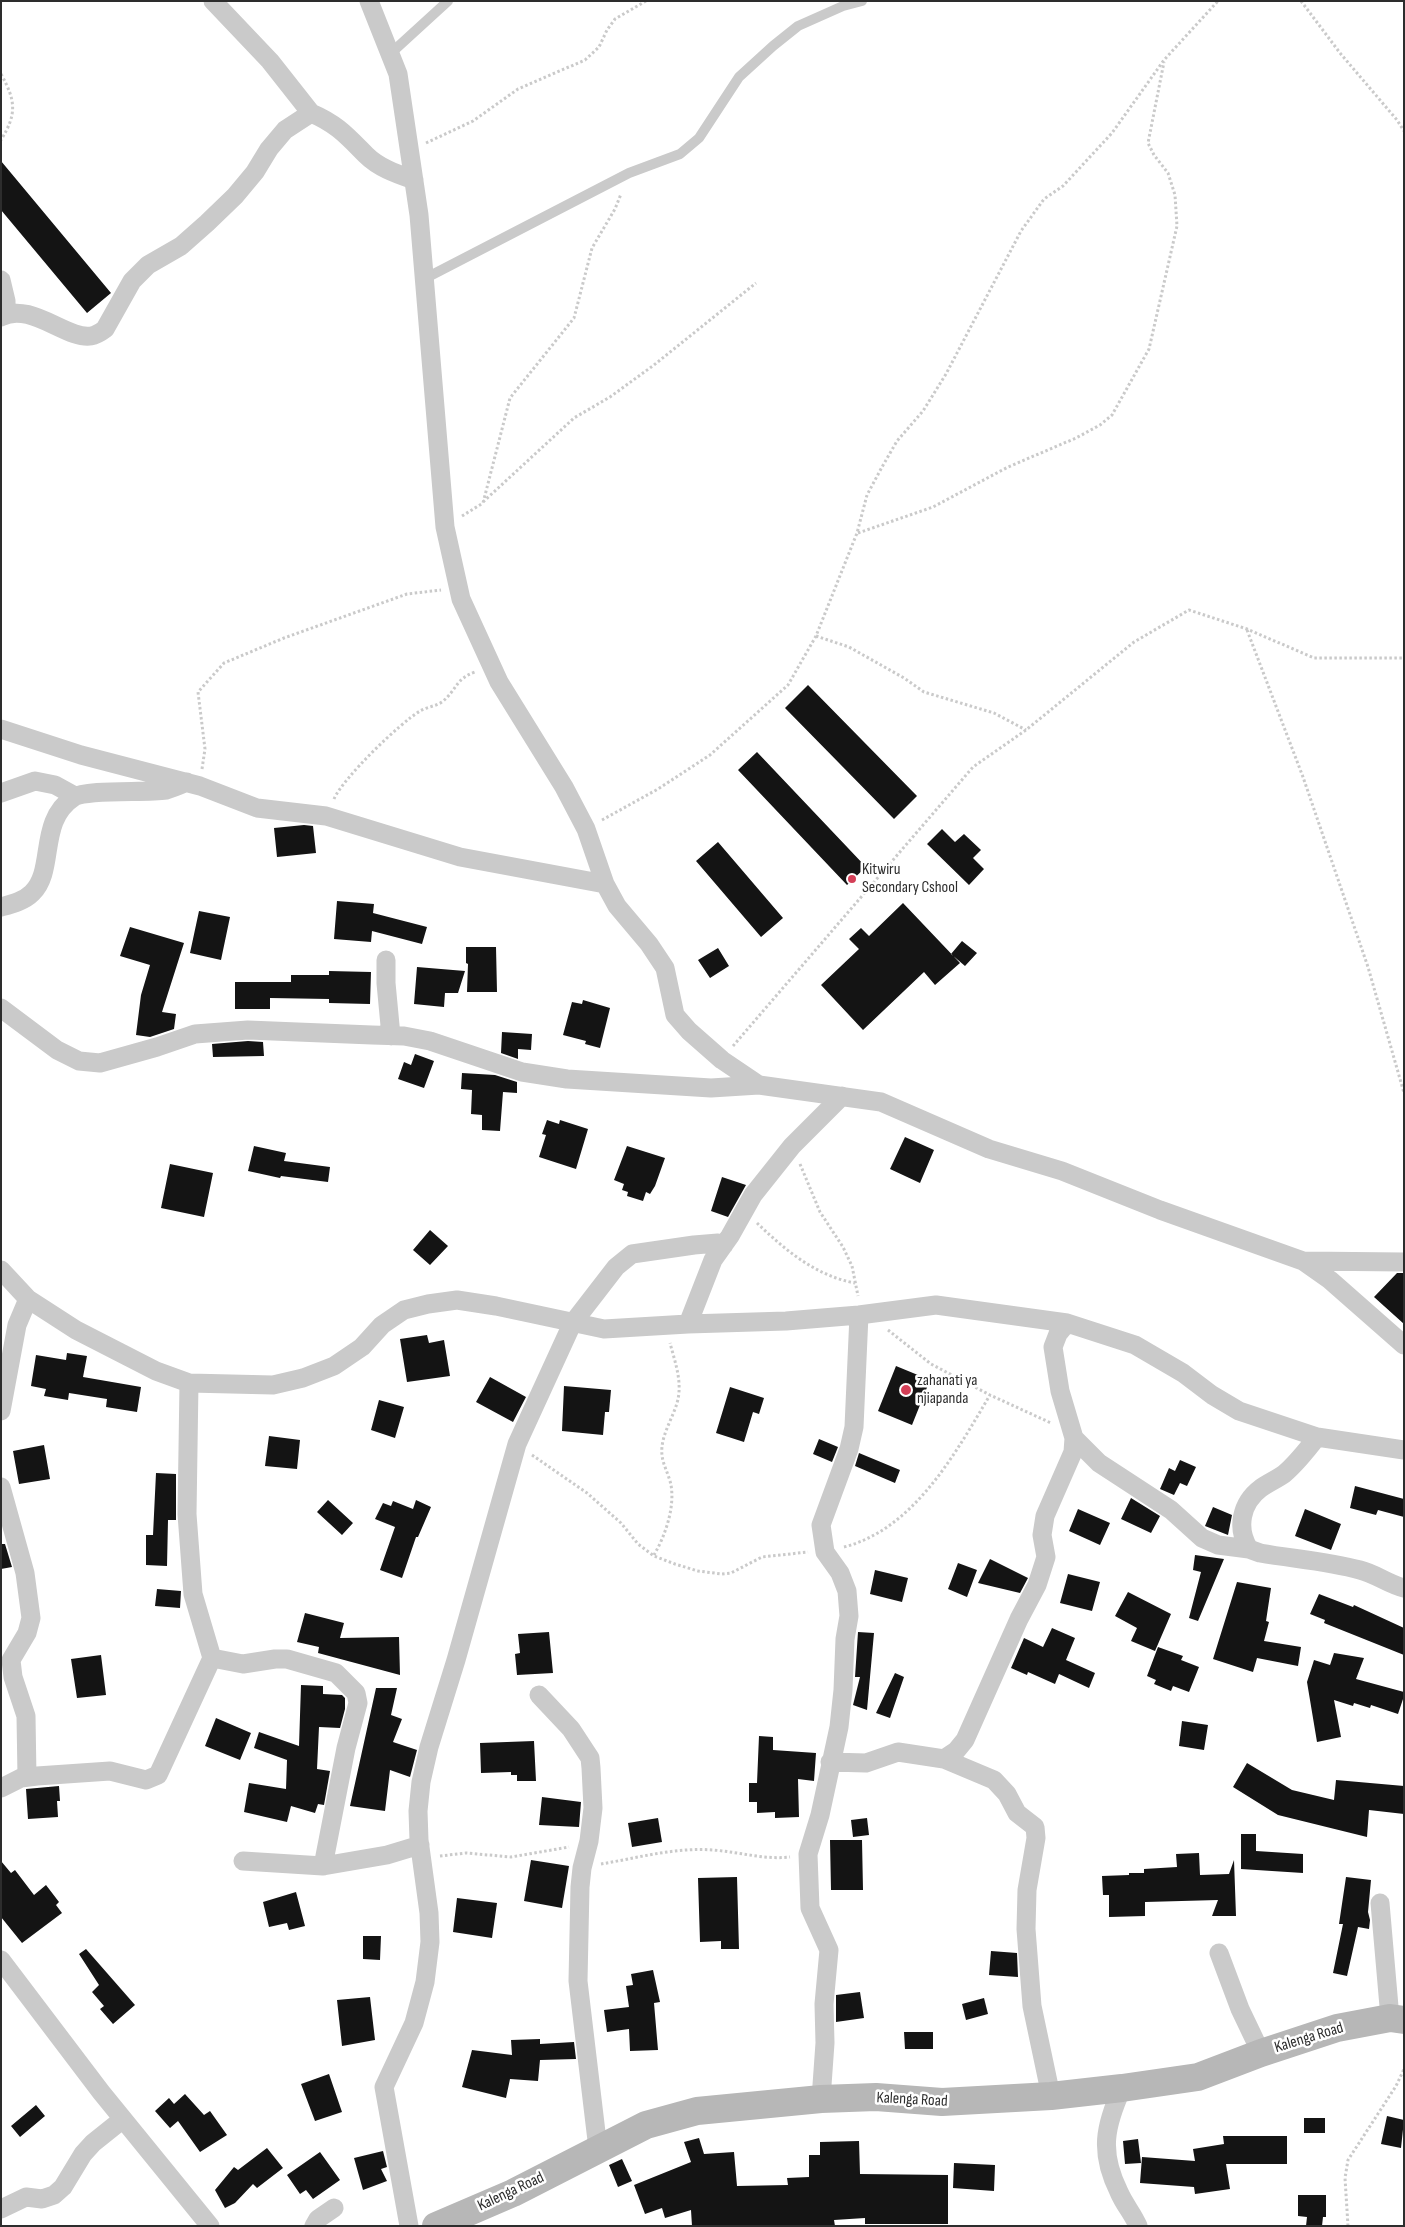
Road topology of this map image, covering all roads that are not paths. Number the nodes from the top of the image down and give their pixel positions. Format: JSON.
{"nodes":[{"id":1,"x":212,"y":1,"type":"edge"},
{"id":2,"x":369,"y":1,"type":"edge"},
{"id":3,"x":448,"y":1,"type":"edge"},
{"id":4,"x":862,"y":1,"type":"edge"},
{"id":5,"x":390,"y":54,"type":"junction"},
{"id":6,"x":311,"y":113,"type":"junction"},
{"id":7,"x":414,"y":180,"type":"junction"},
{"id":8,"x":424,"y":279,"type":"junction"},
{"id":9,"x":1,"y":280,"type":"edge"},
{"id":10,"x":4,"y":316,"type":"edge"},
{"id":11,"x":1,"y":729,"type":"edge"},
{"id":12,"x":194,"y":784,"type":"junction"},
{"id":13,"x":1,"y":793,"type":"edge"},
{"id":14,"x":75,"y":796,"type":"junction"},
{"id":15,"x":605,"y":884,"type":"junction"},
{"id":16,"x":1,"y":908,"type":"edge"},
{"id":17,"x":386,"y":960,"type":"dead end"},
{"id":18,"x":1,"y":1008,"type":"edge"},
{"id":19,"x":391,"y":1036,"type":"junction"},
{"id":20,"x":758,"y":1085,"type":"junction"},
{"id":21,"x":842,"y":1096,"type":"junction"},
{"id":22,"x":724,"y":1245,"type":"junction"},
{"id":23,"x":1303,"y":1261,"type":"junction"},
{"id":24,"x":1404,"y":1262,"type":"edge"},
{"id":25,"x":1,"y":1270,"type":"edge"},
{"id":26,"x":28,"y":1299,"type":"junction"},
{"id":27,"x":864,"y":1314,"type":"junction"},
{"id":28,"x":1067,"y":1323,"type":"junction"},
{"id":29,"x":572,"y":1324,"type":"junction"},
{"id":30,"x":688,"y":1324,"type":"junction"},
{"id":31,"x":9,"y":1333,"type":"edge"},
{"id":32,"x":1404,"y":1345,"type":"edge"},
{"id":33,"x":189,"y":1383,"type":"junction"},
{"id":34,"x":1,"y":1411,"type":"edge"},
{"id":35,"x":1317,"y":1437,"type":"junction"},
{"id":36,"x":1074,"y":1438,"type":"junction"},
{"id":37,"x":1404,"y":1450,"type":"edge"},
{"id":38,"x":1,"y":1487,"type":"edge"},
{"id":39,"x":1249,"y":1549,"type":"junction"},
{"id":40,"x":1404,"y":1588,"type":"edge"},
{"id":41,"x":212,"y":1658,"type":"junction"},
{"id":42,"x":539,"y":1695,"type":"dead end"},
{"id":43,"x":944,"y":1759,"type":"junction"},
{"id":44,"x":830,"y":1762,"type":"junction"},
{"id":45,"x":27,"y":1777,"type":"junction"},
{"id":46,"x":1,"y":1788,"type":"edge"},
{"id":47,"x":421,"y":1851,"type":"junction"},
{"id":48,"x":243,"y":1861,"type":"dead end"},
{"id":49,"x":323,"y":1866,"type":"junction"},
{"id":50,"x":1380,"y":1903,"type":"dead end"},
{"id":51,"x":1219,"y":1953,"type":"dead end"},
{"id":52,"x":1,"y":1960,"type":"edge"},
{"id":53,"x":1397,"y":2019,"type":"edge"},
{"id":54,"x":1261,"y":2053,"type":"junction"},
{"id":55,"x":1122,"y":2088,"type":"junction"},
{"id":56,"x":1051,"y":2096,"type":"junction"},
{"id":57,"x":821,"y":2099,"type":"junction"},
{"id":58,"x":124,"y":2119,"type":"junction"},
{"id":59,"x":598,"y":2149,"type":"junction"},
{"id":60,"x":334,"y":2208,"type":"dead end"},
{"id":61,"x":1,"y":2209,"type":"edge"},
{"id":62,"x":210,"y":2226,"type":"edge"},
{"id":63,"x":314,"y":2226,"type":"edge"},
{"id":64,"x":409,"y":2226,"type":"edge"},
{"id":65,"x":436,"y":2226,"type":"edge"},
{"id":66,"x":1138,"y":2226,"type":"edge"}],
"edges":[{"from":1,"to":6,"type":"street"},
{"from":2,"to":5,"type":"street"},
{"from":3,"to":5,"type":"lane"},
{"from":4,"to":8,"type":"lane"},
{"from":5,"to":7,"type":"street"},
{"from":6,"to":7,"type":"street"},
{"from":6,"to":10,"type":"street"},
{"from":7,"to":8,"type":"street"},
{"from":8,"to":15,"type":"street"},
{"from":9,"to":10,"type":"street"},
{"from":11,"to":12,"type":"street"},
{"from":12,"to":14,"type":"street"},
{"from":12,"to":15,"type":"street"},
{"from":13,"to":14,"type":"street"},
{"from":14,"to":16,"type":"street"},
{"from":15,"to":20,"type":"street"},
{"from":17,"to":19,"type":"street"},
{"from":18,"to":19,"type":"street"},
{"from":19,"to":20,"type":"street"},
{"from":20,"to":21,"type":"street"},
{"from":21,"to":22,"type":"street"},
{"from":21,"to":23,"type":"street"},
{"from":22,"to":29,"type":"street"},
{"from":22,"to":30,"type":"street"},
{"from":23,"to":24,"type":"street"},
{"from":23,"to":32,"type":"street"},
{"from":25,"to":26,"type":"street"},
{"from":26,"to":31,"type":"street"},
{"from":26,"to":33,"type":"street"},
{"from":27,"to":28,"type":"street"},
{"from":27,"to":30,"type":"street"},
{"from":27,"to":44,"type":"street"},
{"from":28,"to":35,"type":"street"},
{"from":28,"to":36,"type":"street"},
{"from":29,"to":30,"type":"street"},
{"from":29,"to":33,"type":"street"},
{"from":29,"to":47,"type":"street"},
{"from":31,"to":34,"type":"street"},
{"from":33,"to":41,"type":"street"},
{"from":35,"to":37,"type":"street"},
{"from":35,"to":39,"type":"street"},
{"from":36,"to":39,"type":"street"},
{"from":36,"to":43,"type":"street"},
{"from":38,"to":45,"type":"street"},
{"from":39,"to":40,"type":"street"},
{"from":41,"to":45,"type":"street"},
{"from":41,"to":49,"type":"street"},
{"from":42,"to":59,"type":"street"},
{"from":43,"to":44,"type":"street"},
{"from":43,"to":56,"type":"street"},
{"from":44,"to":57,"type":"street"},
{"from":45,"to":46,"type":"street"},
{"from":47,"to":49,"type":"street"},
{"from":47,"to":64,"type":"street"},
{"from":48,"to":49,"type":"street"},
{"from":50,"to":53,"type":"street"},
{"from":51,"to":54,"type":"street"},
{"from":52,"to":58,"type":"street"},
{"from":53,"to":54,"type":"main road","name":"Kalenga Road"},
{"from":54,"to":55,"type":"main road","name":"Kalenga Road"},
{"from":55,"to":56,"type":"main road","name":"Kalenga Road"},
{"from":55,"to":66,"type":"street"},
{"from":56,"to":57,"type":"main road","name":"Kalenga Road"},
{"from":57,"to":59,"type":"main road","name":"Kalenga Road"},
{"from":58,"to":61,"type":"street"},
{"from":58,"to":62,"type":"street"},
{"from":59,"to":65,"type":"main road","name":"Kalenga Road"},
{"from":60,"to":63,"type":"street"}]}
